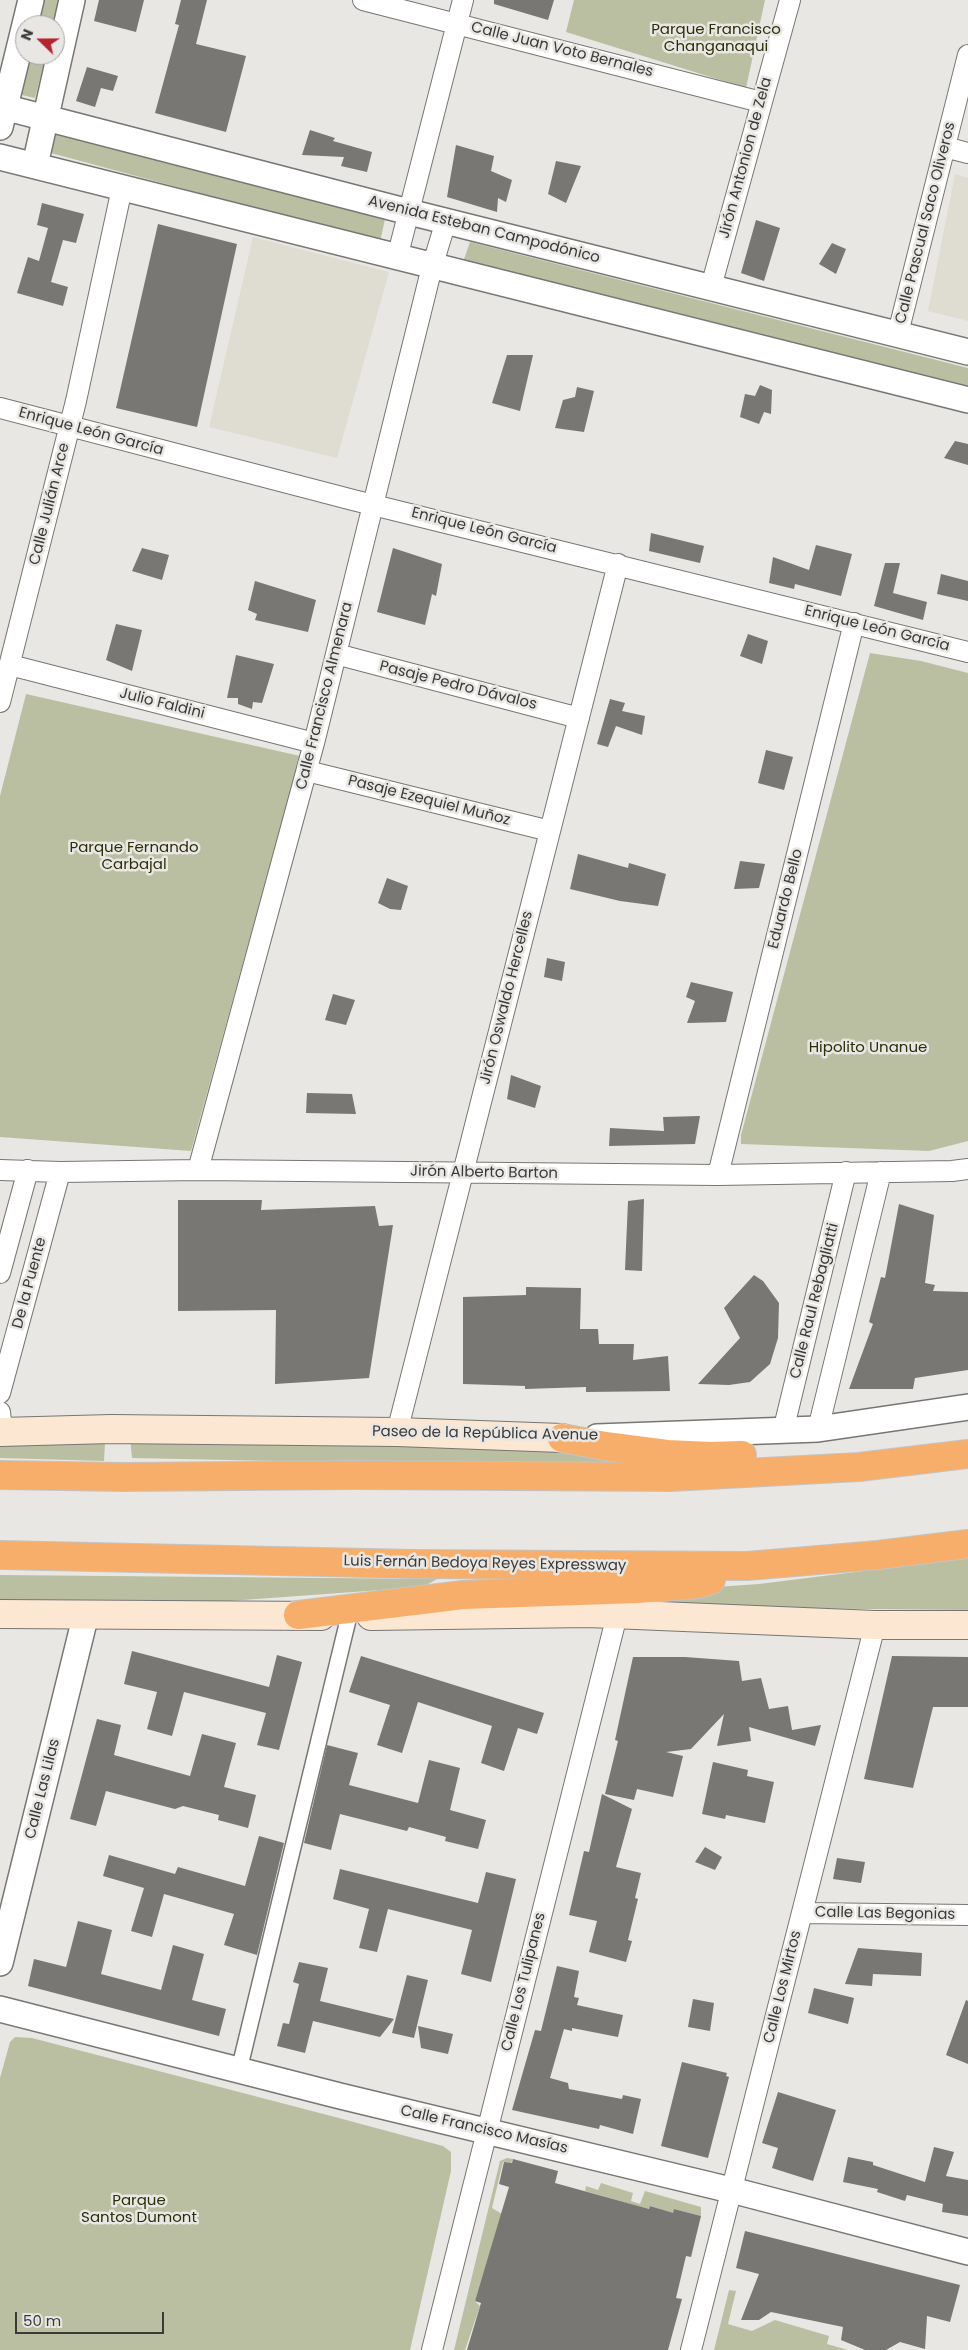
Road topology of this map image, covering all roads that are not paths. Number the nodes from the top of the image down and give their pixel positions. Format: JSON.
{"nodes":[{"id":1,"x":31,"y":0,"type":"edge"},
{"id":2,"x":72,"y":0,"type":"edge"},
{"id":3,"x":363,"y":0,"type":"edge"},
{"id":4,"x":463,"y":0,"type":"edge"},
{"id":5,"x":790,"y":0,"type":"edge"},
{"id":6,"x":457,"y":23,"type":"junction"},
{"id":7,"x":968,"y":55,"type":"edge"},
{"id":8,"x":761,"y":102,"type":"junction"},
{"id":9,"x":2,"y":114,"type":"edge"},
{"id":10,"x":45,"y":117,"type":"junction"},
{"id":11,"x":945,"y":147,"type":"junction"},
{"id":12,"x":968,"y":153,"type":"edge"},
{"id":13,"x":0,"y":157,"type":"edge"},
{"id":14,"x":35,"y":165,"type":"junction"},
{"id":15,"x":122,"y":188,"type":"junction"},
{"id":16,"x":409,"y":212,"type":"junction"},
{"id":17,"x":446,"y":221,"type":"junction"},
{"id":18,"x":398,"y":258,"type":"junction"},
{"id":19,"x":432,"y":267,"type":"junction"},
{"id":20,"x":711,"y":287,"type":"junction"},
{"id":21,"x":898,"y":333,"type":"junction"},
{"id":22,"x":968,"y":352,"type":"edge"},
{"id":23,"x":968,"y":400,"type":"edge"},
{"id":24,"x":0,"y":408,"type":"edge"},
{"id":25,"x":70,"y":426,"type":"junction"},
{"id":26,"x":373,"y":504,"type":"junction"},
{"id":27,"x":618,"y":564,"type":"junction"},
{"id":28,"x":854,"y":623,"type":"junction"},
{"id":29,"x":968,"y":652,"type":"edge"},
{"id":30,"x":336,"y":654,"type":"junction"},
{"id":31,"x":10,"y":665,"type":"junction"},
{"id":32,"x":0,"y":702,"type":"edge"},
{"id":33,"x":579,"y":718,"type":"junction"},
{"id":34,"x":314,"y":743,"type":"junction"},
{"id":35,"x":307,"y":771,"type":"junction"},
{"id":36,"x":550,"y":831,"type":"junction"},
{"id":37,"x":968,"y":1169,"type":"edge"},
{"id":38,"x":0,"y":1170,"type":"edge"},
{"id":39,"x":28,"y":1170,"type":"junction"},
{"id":40,"x":198,"y":1170,"type":"junction"},
{"id":41,"x":60,"y":1172,"type":"junction"},
{"id":42,"x":846,"y":1172,"type":"junction"},
{"id":43,"x":881,"y":1172,"type":"junction"},
{"id":44,"x":463,"y":1173,"type":"junction"},
{"id":45,"x":718,"y":1175,"type":"junction"},
{"id":46,"x":0,"y":1273,"type":"edge"},
{"id":47,"x":0,"y":1393,"type":"edge"},
{"id":48,"x":968,"y":1407,"type":"edge"},
{"id":49,"x":3,"y":1425,"type":"edge"},
{"id":50,"x":818,"y":1429,"type":"junction"},
{"id":51,"x":783,"y":1431,"type":"junction"},
{"id":52,"x":397,"y":1432,"type":"junction"},
{"id":53,"x":562,"y":1438,"type":"junction"},
{"id":54,"x":968,"y":1442,"type":"edge"},
{"id":55,"x":968,"y":1454,"type":"edge"},
{"id":56,"x":0,"y":1474,"type":"edge"},
{"id":57,"x":968,"y":1544,"type":"edge"},
{"id":58,"x":0,"y":1556,"type":"edge"},
{"id":59,"x":748,"y":1566,"type":"junction"},
{"id":60,"x":0,"y":1614,"type":"edge"},
{"id":61,"x":86,"y":1614,"type":"junction"},
{"id":62,"x":617,"y":1615,"type":"junction"},
{"id":63,"x":298,"y":1616,"type":"junction"},
{"id":64,"x":349,"y":1616,"type":"junction"},
{"id":65,"x":875,"y":1625,"type":"junction"},
{"id":66,"x":968,"y":1625,"type":"edge"},
{"id":67,"x":802,"y":1913,"type":"junction"},
{"id":68,"x":968,"y":1915,"type":"edge"},
{"id":69,"x":0,"y":1963,"type":"edge"},
{"id":70,"x":0,"y":2009,"type":"edge"},
{"id":71,"x":239,"y":2070,"type":"junction"},
{"id":72,"x":487,"y":2131,"type":"junction"},
{"id":73,"x":732,"y":2190,"type":"junction"},
{"id":74,"x":968,"y":2252,"type":"edge"},
{"id":75,"x":432,"y":2350,"type":"edge"},
{"id":76,"x":691,"y":2350,"type":"edge"}],
"edges":[{"from":1,"to":9,"type":"street"},
{"from":2,"to":10,"type":"street"},
{"from":3,"to":6,"type":"street","name":"Calle Juan Voto Bernales"},
{"from":4,"to":6,"type":"street"},
{"from":5,"to":8,"type":"street","name":"Jirón Antonion de Zela"},
{"from":6,"to":8,"type":"street","name":"Calle Juan Voto Bernales"},
{"from":6,"to":16,"type":"street"},
{"from":7,"to":11,"type":"street","name":"Calle Pascual Saco Oliveros"},
{"from":8,"to":20,"type":"street","name":"Jirón Antonion de Zela"},
{"from":9,"to":10,"type":"street","name":"Avenida Esteban Campodónico"},
{"from":10,"to":14,"type":"street"},
{"from":10,"to":16,"type":"street","name":"Avenida Esteban Campodónico"},
{"from":11,"to":12,"type":"street"},
{"from":11,"to":21,"type":"street","name":"Calle Pascual Saco Oliveros"},
{"from":13,"to":14,"type":"street"},
{"from":14,"to":15,"type":"street"},
{"from":15,"to":18,"type":"street"},
{"from":15,"to":25,"type":"street","name":"Calle Julián Arce"},
{"from":16,"to":17,"type":"street","name":"Avenida Esteban Campodónico"},
{"from":16,"to":18,"type":"street"},
{"from":17,"to":19,"type":"street","name":"Calle Francisco Almenara"},
{"from":17,"to":20,"type":"street","name":"Avenida Esteban Campodónico"},
{"from":18,"to":19,"type":"street"},
{"from":19,"to":23,"type":"street"},
{"from":19,"to":26,"type":"street","name":"Calle Francisco Almenara"},
{"from":20,"to":21,"type":"street","name":"Avenida Esteban Campodónico"},
{"from":21,"to":22,"type":"street","name":"Avenida Esteban Campodónico"},
{"from":24,"to":25,"type":"street","name":"Enrique León García"},
{"from":25,"to":26,"type":"street","name":"Enrique León García"},
{"from":25,"to":31,"type":"street","name":"Calle Julián Arce"},
{"from":26,"to":27,"type":"street","name":"Enrique León García"},
{"from":26,"to":30,"type":"street","name":"Calle Francisco Almenara"},
{"from":27,"to":28,"type":"street","name":"Enrique León García"},
{"from":27,"to":33,"type":"street","name":"Jirón Oswaldo Hercelles"},
{"from":28,"to":29,"type":"street","name":"Enrique León García"},
{"from":28,"to":45,"type":"street","name":"Eduardo Bello"},
{"from":30,"to":33,"type":"street","name":"Pasaje Pedro Dávalos"},
{"from":30,"to":34,"type":"street","name":"Calle Francisco Almenara"},
{"from":31,"to":32,"type":"street","name":"Calle Julián Arce"},
{"from":31,"to":34,"type":"street","name":"Julio Faldini"},
{"from":33,"to":36,"type":"street","name":"Jirón Oswaldo Hercelles"},
{"from":34,"to":35,"type":"street","name":"Calle Francisco Almenara"},
{"from":35,"to":36,"type":"street","name":"Pasaje Ezequiel Muñoz"},
{"from":35,"to":40,"type":"street","name":"Calle Francisco Almenara"},
{"from":36,"to":44,"type":"street","name":"Jirón Oswaldo Hercelles"},
{"from":37,"to":43,"type":"street","name":"Jirón Alberto Barton"},
{"from":38,"to":39,"type":"street","name":"Jirón Alberto Barton"},
{"from":39,"to":41,"type":"street","name":"Jirón Alberto Barton"},
{"from":39,"to":46,"type":"street","name":"De la Puente"},
{"from":40,"to":41,"type":"street","name":"Jirón Alberto Barton"},
{"from":40,"to":44,"type":"street","name":"Jirón Alberto Barton"},
{"from":41,"to":47,"type":"street","name":"De la Puente"},
{"from":42,"to":43,"type":"street","name":"Jirón Alberto Barton"},
{"from":42,"to":45,"type":"street","name":"Jirón Alberto Barton"},
{"from":42,"to":51,"type":"street","name":"Calle Raul Rebagliatti"},
{"from":43,"to":50,"type":"street"},
{"from":44,"to":45,"type":"street","name":"Jirón Alberto Barton"},
{"from":44,"to":52,"type":"street","name":"Jirón Oswaldo Hercelles"},
{"from":48,"to":50,"type":"street","name":"Paseo de la República Avenue"},
{"from":49,"to":52,"type":"main road","name":"Paseo de la República Avenue"},
{"from":50,"to":51,"type":"street","name":"Paseo de la República Avenue"},
{"from":51,"to":53,"type":"street","name":"Paseo de la República Avenue"},
{"from":52,"to":53,"type":"main road","name":"Paseo de la República Avenue"},
{"from":53,"to":54,"type":"highway"},
{"from":55,"to":56,"type":"highway"},
{"from":57,"to":59,"type":"highway","name":"Luis Fernán Bedoya Reyes Expressway"},
{"from":58,"to":59,"type":"highway","name":"Luis Fernán Bedoya Reyes Expressway"},
{"from":59,"to":63,"type":"highway"},
{"from":60,"to":61,"type":"main road"},
{"from":61,"to":63,"type":"main road"},
{"from":61,"to":69,"type":"street","name":"Calle Las Lilas"},
{"from":62,"to":64,"type":"main road"},
{"from":62,"to":65,"type":"main road"},
{"from":62,"to":72,"type":"street","name":"Calle Los Tulipanes"},
{"from":63,"to":64,"type":"main road"},
{"from":64,"to":71,"type":"street"},
{"from":65,"to":66,"type":"main road"},
{"from":65,"to":67,"type":"street","name":"Calle Los Mirtos"},
{"from":67,"to":68,"type":"street","name":"Calle Las Begonias"},
{"from":67,"to":73,"type":"street","name":"Calle Los Mirtos"},
{"from":70,"to":71,"type":"street","name":"Calle Francisco Masías"},
{"from":71,"to":72,"type":"street","name":"Calle Francisco Masías"},
{"from":72,"to":73,"type":"street","name":"Calle Francisco Masías"},
{"from":72,"to":75,"type":"street","name":"Calle Los Tulipanes"},
{"from":73,"to":74,"type":"street","name":"Calle Francisco Masías"},
{"from":73,"to":76,"type":"street","name":"Calle Los Mirtos"}]}
